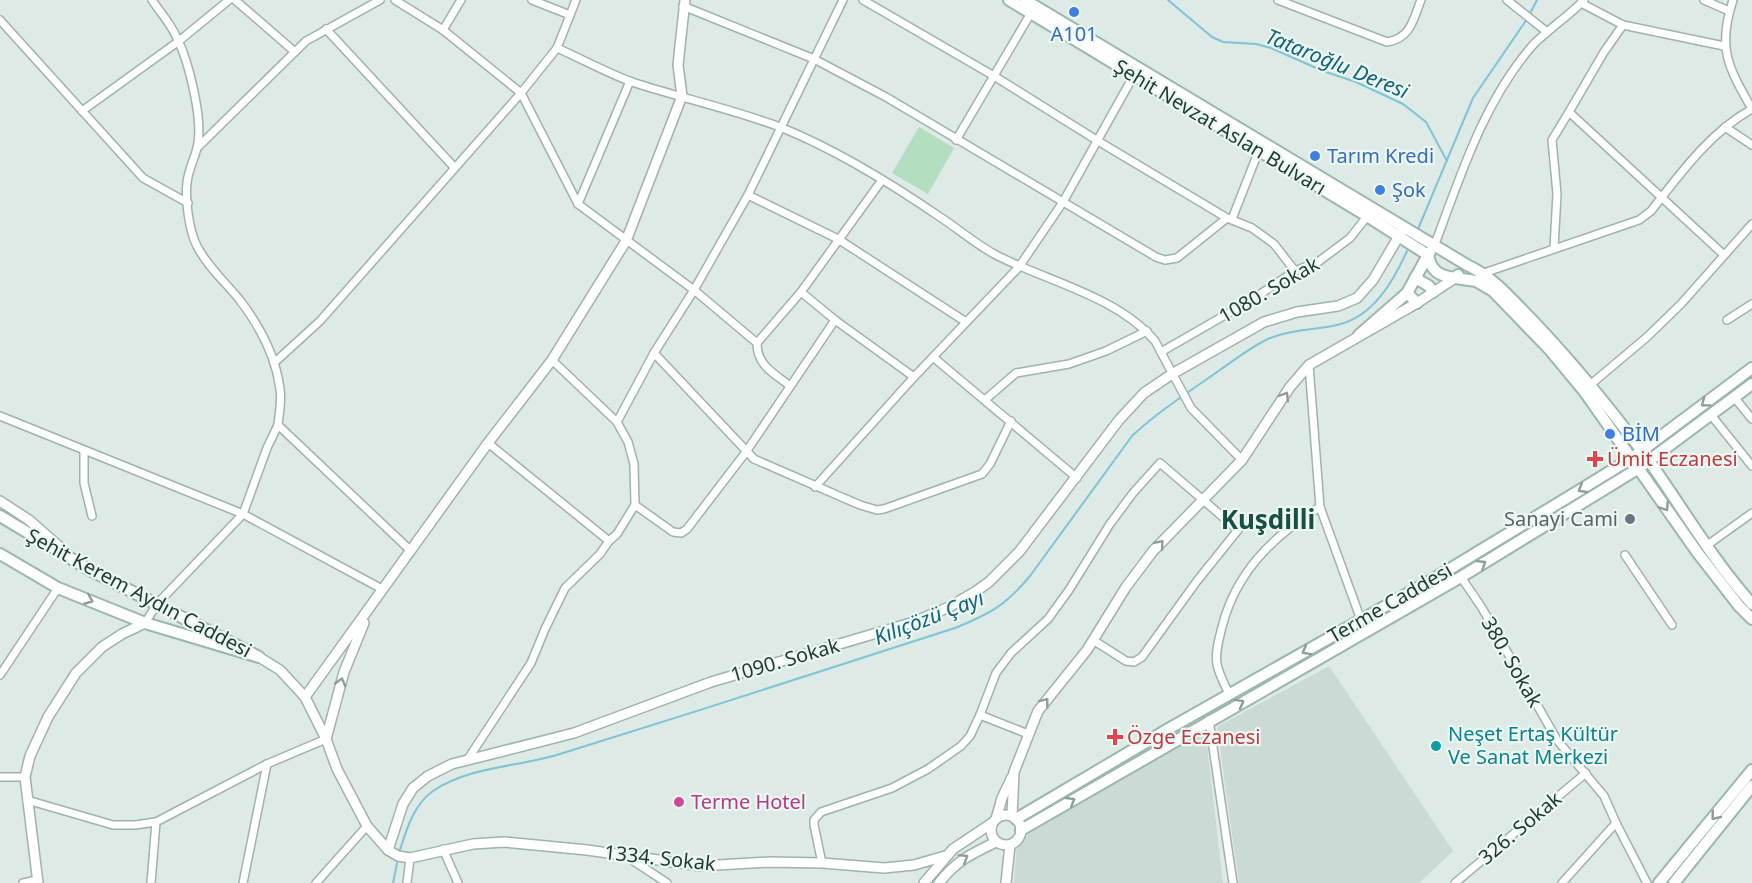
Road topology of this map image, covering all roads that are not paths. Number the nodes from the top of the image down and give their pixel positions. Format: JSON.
{"nodes":[{"id":1,"x":152,"y":0,"type":"edge"},
{"id":2,"x":229,"y":0,"type":"edge"},
{"id":3,"x":235,"y":0,"type":"edge"},
{"id":4,"x":380,"y":0,"type":"edge"},
{"id":5,"x":395,"y":0,"type":"edge"},
{"id":6,"x":461,"y":0,"type":"edge"},
{"id":7,"x":532,"y":0,"type":"edge"},
{"id":8,"x":576,"y":0,"type":"edge"},
{"id":9,"x":843,"y":0,"type":"edge"},
{"id":10,"x":863,"y":0,"type":"edge"},
{"id":11,"x":1010,"y":0,"type":"edge"},
{"id":12,"x":1025,"y":0,"type":"edge"},
{"id":13,"x":1421,"y":0,"type":"edge"},
{"id":14,"x":1507,"y":0,"type":"edge"},
{"id":15,"x":1704,"y":0,"type":"edge"},
{"id":16,"x":1733,"y":0,"type":"edge"},
{"id":17,"x":1282,"y":1,"type":"edge"},
{"id":18,"x":1583,"y":2,"type":"edge"},
{"id":19,"x":684,"y":3,"type":"edge"},
{"id":20,"x":1035,"y":6,"type":"edge"},
{"id":21,"x":1729,"y":11,"type":"junction"},
{"id":22,"x":570,"y":15,"type":"junction"},
{"id":23,"x":0,"y":20,"type":"edge"},
{"id":24,"x":1623,"y":25,"type":"junction"},
{"id":25,"x":326,"y":29,"type":"junction"},
{"id":26,"x":443,"y":30,"type":"junction"},
{"id":27,"x":1547,"y":32,"type":"junction"},
{"id":28,"x":179,"y":41,"type":"junction"},
{"id":29,"x":1724,"y":46,"type":"junction"},
{"id":30,"x":557,"y":48,"type":"junction"},
{"id":31,"x":295,"y":52,"type":"junction"},
{"id":32,"x":814,"y":59,"type":"junction"},
{"id":33,"x":1134,"y":75,"type":"junction"},
{"id":34,"x":994,"y":76,"type":"junction"},
{"id":35,"x":630,"y":81,"type":"junction"},
{"id":36,"x":521,"y":93,"type":"junction"},
{"id":37,"x":682,"y":96,"type":"junction"},
{"id":38,"x":1752,"y":109,"type":"edge"},
{"id":39,"x":82,"y":111,"type":"junction"},
{"id":40,"x":1569,"y":112,"type":"junction"},
{"id":41,"x":781,"y":128,"type":"junction"},
{"id":42,"x":1725,"y":128,"type":"junction"},
{"id":43,"x":957,"y":140,"type":"junction"},
{"id":44,"x":1098,"y":141,"type":"junction"},
{"id":45,"x":1752,"y":145,"type":"edge"},
{"id":46,"x":197,"y":148,"type":"junction"},
{"id":47,"x":1259,"y":150,"type":"junction"},
{"id":48,"x":454,"y":167,"type":"junction"},
{"id":49,"x":882,"y":180,"type":"junction"},
{"id":50,"x":748,"y":195,"type":"junction"},
{"id":51,"x":1662,"y":197,"type":"junction"},
{"id":52,"x":1063,"y":202,"type":"junction"},
{"id":53,"x":188,"y":203,"type":"junction"},
{"id":54,"x":578,"y":204,"type":"junction"},
{"id":55,"x":1370,"y":212,"type":"junction"},
{"id":56,"x":1230,"y":219,"type":"junction"},
{"id":57,"x":1752,"y":224,"type":"edge"},
{"id":58,"x":1402,"y":231,"type":"junction"},
{"id":59,"x":838,"y":239,"type":"junction"},
{"id":60,"x":626,"y":241,"type":"junction"},
{"id":61,"x":1428,"y":247,"type":"junction"},
{"id":62,"x":1554,"y":248,"type":"junction"},
{"id":63,"x":1724,"y":255,"type":"junction"},
{"id":64,"x":1467,"y":265,"type":"junction"},
{"id":65,"x":1019,"y":267,"type":"junction"},
{"id":66,"x":1296,"y":271,"type":"junction"},
{"id":67,"x":1484,"y":273,"type":"junction"},
{"id":68,"x":1415,"y":278,"type":"junction"},
{"id":69,"x":1455,"y":278,"type":"junction"},
{"id":70,"x":693,"y":290,"type":"junction"},
{"id":71,"x":801,"y":292,"type":"junction"},
{"id":72,"x":1433,"y":292,"type":"junction"},
{"id":73,"x":1407,"y":293,"type":"junction"},
{"id":74,"x":1417,"y":303,"type":"junction"},
{"id":75,"x":1752,"y":304,"type":"edge"},
{"id":76,"x":835,"y":320,"type":"junction"},
{"id":77,"x":1727,"y":320,"type":"dead end"},
{"id":78,"x":966,"y":322,"type":"junction"},
{"id":79,"x":1147,"y":331,"type":"junction"},
{"id":80,"x":1359,"y":335,"type":"junction"},
{"id":81,"x":758,"y":343,"type":"junction"},
{"id":82,"x":1161,"y":352,"type":"junction"},
{"id":83,"x":654,"y":353,"type":"junction"},
{"id":84,"x":933,"y":357,"type":"junction"},
{"id":85,"x":552,"y":360,"type":"junction"},
{"id":86,"x":274,"y":363,"type":"junction"},
{"id":87,"x":1309,"y":365,"type":"junction"},
{"id":88,"x":1752,"y":368,"type":"edge"},
{"id":89,"x":1172,"y":374,"type":"junction"},
{"id":90,"x":914,"y":376,"type":"junction"},
{"id":91,"x":1752,"y":384,"type":"edge"},
{"id":92,"x":1590,"y":385,"type":"junction"},
{"id":93,"x":790,"y":386,"type":"junction"},
{"id":94,"x":1734,"y":397,"type":"junction"},
{"id":95,"x":986,"y":399,"type":"junction"},
{"id":96,"x":1711,"y":415,"type":"junction"},
{"id":97,"x":0,"y":416,"type":"edge"},
{"id":98,"x":1752,"y":419,"type":"edge"},
{"id":99,"x":1011,"y":421,"type":"junction"},
{"id":100,"x":617,"y":422,"type":"junction"},
{"id":101,"x":278,"y":425,"type":"junction"},
{"id":102,"x":488,"y":443,"type":"junction"},
{"id":103,"x":84,"y":451,"type":"junction"},
{"id":104,"x":746,"y":452,"type":"junction"},
{"id":105,"x":1638,"y":459,"type":"junction"},
{"id":106,"x":1242,"y":460,"type":"junction"},
{"id":107,"x":1648,"y":461,"type":"junction"},
{"id":108,"x":1752,"y":466,"type":"edge"},
{"id":109,"x":1077,"y":478,"type":"junction"},
{"id":110,"x":815,"y":487,"type":"junction"},
{"id":111,"x":1204,"y":499,"type":"junction"},
{"id":112,"x":0,"y":501,"type":"edge"},
{"id":113,"x":635,"y":505,"type":"junction"},
{"id":114,"x":1320,"y":507,"type":"junction"},
{"id":115,"x":1752,"y":513,"type":"edge"},
{"id":116,"x":243,"y":514,"type":"junction"},
{"id":117,"x":0,"y":516,"type":"edge"},
{"id":118,"x":92,"y":516,"type":"dead end"},
{"id":119,"x":609,"y":541,"type":"junction"},
{"id":120,"x":1706,"y":546,"type":"junction"},
{"id":121,"x":411,"y":551,"type":"junction"},
{"id":122,"x":0,"y":554,"type":"edge"},
{"id":123,"x":1624,"y":555,"type":"dead end"},
{"id":124,"x":78,"y":562,"type":"junction"},
{"id":125,"x":1461,"y":577,"type":"junction"},
{"id":126,"x":58,"y":588,"type":"junction"},
{"id":127,"x":382,"y":589,"type":"junction"},
{"id":128,"x":157,"y":604,"type":"junction"},
{"id":129,"x":1752,"y":604,"type":"edge"},
{"id":130,"x":1739,"y":606,"type":"junction"},
{"id":131,"x":370,"y":609,"type":"junction"},
{"id":132,"x":1752,"y":619,"type":"edge"},
{"id":133,"x":1361,"y":620,"type":"junction"},
{"id":134,"x":145,"y":623,"type":"junction"},
{"id":135,"x":1672,"y":625,"type":"dead end"},
{"id":136,"x":1752,"y":627,"type":"edge"},
{"id":137,"x":1093,"y":640,"type":"junction"},
{"id":138,"x":259,"y":657,"type":"junction"},
{"id":139,"x":0,"y":675,"type":"edge"},
{"id":140,"x":1229,"y":694,"type":"junction"},
{"id":141,"x":305,"y":697,"type":"junction"},
{"id":142,"x":980,"y":715,"type":"junction"},
{"id":143,"x":1209,"y":720,"type":"junction"},
{"id":144,"x":1028,"y":734,"type":"junction"},
{"id":145,"x":326,"y":739,"type":"junction"},
{"id":146,"x":468,"y":759,"type":"junction"},
{"id":147,"x":267,"y":764,"type":"junction"},
{"id":148,"x":1752,"y":770,"type":"edge"},
{"id":149,"x":1014,"y":772,"type":"junction"},
{"id":150,"x":1586,"y":773,"type":"junction"},
{"id":151,"x":0,"y":777,"type":"edge"},
{"id":152,"x":25,"y":777,"type":"junction"},
{"id":153,"x":1752,"y":786,"type":"edge"},
{"id":154,"x":27,"y":801,"type":"junction"},
{"id":155,"x":1014,"y":817,"type":"junction"},
{"id":156,"x":994,"y":821,"type":"junction"},
{"id":157,"x":156,"y":822,"type":"junction"},
{"id":158,"x":1616,"y":823,"type":"junction"},
{"id":159,"x":367,"y":826,"type":"junction"},
{"id":160,"x":1021,"y":830,"type":"junction"},
{"id":161,"x":996,"y":842,"type":"junction"},
{"id":162,"x":1010,"y":844,"type":"junction"},
{"id":163,"x":443,"y":849,"type":"junction"},
{"id":164,"x":388,"y":850,"type":"junction"},
{"id":165,"x":627,"y":856,"type":"junction"},
{"id":166,"x":945,"y":856,"type":"junction"},
{"id":167,"x":410,"y":858,"type":"junction"},
{"id":168,"x":822,"y":863,"type":"junction"},
{"id":169,"x":37,"y":882,"type":"edge"},
{"id":170,"x":23,"y":883,"type":"edge"},
{"id":171,"x":151,"y":883,"type":"edge"},
{"id":172,"x":243,"y":883,"type":"edge"},
{"id":173,"x":316,"y":883,"type":"edge"},
{"id":174,"x":410,"y":883,"type":"edge"},
{"id":175,"x":458,"y":883,"type":"edge"},
{"id":176,"x":667,"y":883,"type":"edge"},
{"id":177,"x":924,"y":883,"type":"edge"},
{"id":178,"x":939,"y":883,"type":"edge"},
{"id":179,"x":1006,"y":883,"type":"edge"},
{"id":180,"x":1233,"y":883,"type":"edge"},
{"id":181,"x":1455,"y":883,"type":"edge"},
{"id":182,"x":1562,"y":883,"type":"edge"},
{"id":183,"x":1647,"y":883,"type":"edge"},
{"id":184,"x":1659,"y":883,"type":"edge"},
{"id":185,"x":1674,"y":883,"type":"edge"}],
"edges":[{"from":1,"to":28,"type":"street"},
{"from":2,"to":28,"type":"street"},
{"from":3,"to":31,"type":"street"},
{"from":4,"to":25,"type":"street"},
{"from":5,"to":26,"type":"street"},
{"from":6,"to":26,"type":"street"},
{"from":7,"to":22,"type":"street"},
{"from":8,"to":22,"type":"street"},
{"from":9,"to":32,"type":"street"},
{"from":10,"to":34,"type":"street"},
{"from":11,"to":20,"type":"main road","name":"Şehit Nevzat Aslan Bulvarı"},
{"from":12,"to":20,"type":"main road","name":"Şehit Nevzat Aslan Bulvarı"},
{"from":13,"to":17,"type":"street"},
{"from":14,"to":27,"type":"street"},
{"from":15,"to":21,"type":"street"},
{"from":16,"to":21,"type":"street"},
{"from":18,"to":24,"type":"street"},
{"from":18,"to":27,"type":"street"},
{"from":19,"to":32,"type":"street"},
{"from":19,"to":37,"type":"street"},
{"from":20,"to":33,"type":"main road","name":"Şehit Nevzat Aslan Bulvarı"},
{"from":20,"to":34,"type":"street"},
{"from":20,"to":55,"type":"main road","name":"Şehit Nevzat Aslan Bulvarı"},
{"from":21,"to":29,"type":"street"},
{"from":22,"to":30,"type":"street"},
{"from":23,"to":39,"type":"street"},
{"from":24,"to":29,"type":"street"},
{"from":24,"to":40,"type":"street"},
{"from":25,"to":31,"type":"street"},
{"from":25,"to":48,"type":"street"},
{"from":26,"to":36,"type":"street"},
{"from":27,"to":61,"type":"street"},
{"from":28,"to":39,"type":"street"},
{"from":28,"to":46,"type":"street"},
{"from":29,"to":38,"type":"street"},
{"from":30,"to":35,"type":"street"},
{"from":30,"to":36,"type":"street"},
{"from":31,"to":46,"type":"street"},
{"from":32,"to":41,"type":"street"},
{"from":32,"to":43,"type":"street"},
{"from":33,"to":44,"type":"street"},
{"from":33,"to":47,"type":"main road","name":"Şehit Nevzat Aslan Bulvarı"},
{"from":34,"to":43,"type":"street"},
{"from":34,"to":44,"type":"street"},
{"from":35,"to":37,"type":"street"},
{"from":35,"to":54,"type":"street"},
{"from":36,"to":48,"type":"street"},
{"from":36,"to":54,"type":"street"},
{"from":37,"to":41,"type":"street"},
{"from":37,"to":60,"type":"street"},
{"from":38,"to":42,"type":"street"},
{"from":39,"to":53,"type":"street"},
{"from":40,"to":51,"type":"street"},
{"from":40,"to":62,"type":"street"},
{"from":41,"to":49,"type":"street"},
{"from":41,"to":50,"type":"street"},
{"from":42,"to":45,"type":"street"},
{"from":42,"to":51,"type":"street"},
{"from":43,"to":52,"type":"street"},
{"from":44,"to":52,"type":"street"},
{"from":44,"to":56,"type":"street"},
{"from":46,"to":53,"type":"street"},
{"from":47,"to":55,"type":"main road","name":"Şehit Nevzat Aslan Bulvarı"},
{"from":47,"to":56,"type":"street"},
{"from":48,"to":86,"type":"street"},
{"from":49,"to":59,"type":"street"},
{"from":49,"to":65,"type":"street"},
{"from":50,"to":59,"type":"street"},
{"from":50,"to":70,"type":"street"},
{"from":51,"to":62,"type":"street"},
{"from":51,"to":63,"type":"street"},
{"from":52,"to":56,"type":"street"},
{"from":52,"to":65,"type":"street"},
{"from":53,"to":86,"type":"street"},
{"from":54,"to":60,"type":"street"},
{"from":55,"to":58,"type":"main road","name":"Şehit Nevzat Aslan Bulvarı"},
{"from":55,"to":66,"type":"street","name":"1080. Sokak"},
{"from":56,"to":66,"type":"street"},
{"from":57,"to":63,"type":"street"},
{"from":58,"to":61,"type":"main road","name":"Şehit Nevzat Aslan Bulvarı"},
{"from":58,"to":89,"type":"street","name":"1090. Sokak"},
{"from":59,"to":71,"type":"street"},
{"from":59,"to":78,"type":"street"},
{"from":60,"to":70,"type":"street"},
{"from":60,"to":85,"type":"street"},
{"from":61,"to":64,"type":"main road"},
{"from":61,"to":68,"type":"main road"},
{"from":61,"to":69,"type":"main road"},
{"from":62,"to":67,"type":"street"},
{"from":63,"to":92,"type":"street"},
{"from":64,"to":67,"type":"main road"},
{"from":64,"to":69,"type":"main road"},
{"from":65,"to":78,"type":"street"},
{"from":65,"to":79,"type":"street"},
{"from":66,"to":82,"type":"street","name":"1080. Sokak"},
{"from":67,"to":92,"type":"main road"},
{"from":68,"to":72,"type":"main road"},
{"from":68,"to":73,"type":"main road"},
{"from":69,"to":72,"type":"street"},
{"from":69,"to":105,"type":"main road"},
{"from":70,"to":81,"type":"street"},
{"from":70,"to":83,"type":"street"},
{"from":71,"to":76,"type":"street"},
{"from":71,"to":81,"type":"street"},
{"from":72,"to":74,"type":"street"},
{"from":73,"to":74,"type":"main road"},
{"from":73,"to":80,"type":"main road"},
{"from":74,"to":80,"type":"street"},
{"from":75,"to":77,"type":"street"},
{"from":76,"to":90,"type":"street"},
{"from":76,"to":93,"type":"street"},
{"from":78,"to":84,"type":"street"},
{"from":79,"to":82,"type":"street"},
{"from":79,"to":95,"type":"street"},
{"from":80,"to":87,"type":"street"},
{"from":81,"to":93,"type":"street"},
{"from":82,"to":89,"type":"street"},
{"from":83,"to":100,"type":"street"},
{"from":83,"to":104,"type":"street"},
{"from":84,"to":90,"type":"street"},
{"from":84,"to":95,"type":"street"},
{"from":85,"to":100,"type":"street"},
{"from":85,"to":102,"type":"street"},
{"from":86,"to":101,"type":"street"},
{"from":106,"to":87,"type":"street","one_way":true},
{"from":87,"to":114,"type":"street"},
{"from":88,"to":105,"type":"main road","name":"Terme Caddesi","one_way":true},
{"from":89,"to":106,"type":"street"},
{"from":89,"to":109,"type":"street","name":"1090. Sokak"},
{"from":90,"to":110,"type":"street"},
{"from":91,"to":94,"type":"main road","name":"Terme Caddesi"},
{"from":92,"to":105,"type":"main road"},
{"from":93,"to":104,"type":"street"},
{"from":94,"to":96,"type":"main road","name":"Terme Caddesi"},
{"from":94,"to":98,"type":"street"},
{"from":95,"to":99,"type":"street"},
{"from":96,"to":107,"type":"main road","name":"Terme Caddesi"},
{"from":96,"to":108,"type":"street"},
{"from":97,"to":103,"type":"street"},
{"from":99,"to":109,"type":"street"},
{"from":99,"to":110,"type":"street"},
{"from":100,"to":113,"type":"street"},
{"from":101,"to":116,"type":"street"},
{"from":101,"to":121,"type":"street"},
{"from":102,"to":119,"type":"street"},
{"from":102,"to":121,"type":"street"},
{"from":103,"to":116,"type":"street"},
{"from":103,"to":118,"type":"street"},
{"from":104,"to":110,"type":"street"},
{"from":104,"to":113,"type":"street"},
{"from":105,"to":107,"type":"main road","name":"Terme Caddesi"},
{"from":125,"to":105,"type":"main road","name":"Terme Caddesi","one_way":true},
{"from":105,"to":130,"type":"main road","one_way":true},
{"from":105,"to":133,"type":"main road","name":"Terme Caddesi","one_way":true},
{"from":106,"to":111,"type":"street"},
{"from":107,"to":120,"type":"main road"},
{"from":109,"to":146,"type":"street","name":"1090. Sokak"},
{"from":137,"to":111,"type":"street","one_way":true},
{"from":111,"to":137,"type":"street"},
{"from":111,"to":142,"type":"street"},
{"from":112,"to":124,"type":"street"},
{"from":113,"to":119,"type":"street"},
{"from":114,"to":133,"type":"street"},
{"from":114,"to":140,"type":"street"},
{"from":115,"to":120,"type":"street"},
{"from":116,"to":127,"type":"street"},
{"from":116,"to":128,"type":"street"},
{"from":117,"to":124,"type":"main road","name":"Şehit Kerem Aydın Caddesi"},
{"from":119,"to":146,"type":"street"},
{"from":120,"to":129,"type":"main road"},
{"from":121,"to":127,"type":"street"},
{"from":122,"to":126,"type":"main road","name":"Şehit Kerem Aydın Caddesi"},
{"from":123,"to":135,"type":"street"},
{"from":124,"to":128,"type":"main road","name":"Şehit Kerem Aydın Caddesi"},
{"from":143,"to":125,"type":"main road","name":"Terme Caddesi","one_way":true},
{"from":125,"to":150,"type":"street","name":"380. Sokak"},
{"from":126,"to":134,"type":"main road","name":"Şehit Kerem Aydın Caddesi","one_way":true},
{"from":126,"to":139,"type":"street"},
{"from":127,"to":131,"type":"street"},
{"from":128,"to":134,"type":"street"},
{"from":128,"to":138,"type":"main road","name":"Şehit Kerem Aydın Caddesi"},
{"from":130,"to":132,"type":"main road"},
{"from":130,"to":136,"type":"main road"},
{"from":131,"to":141,"type":"street"},
{"from":145,"to":131,"type":"street","one_way":true},
{"from":133,"to":140,"type":"main road","name":"Terme Caddesi","one_way":true},
{"from":134,"to":138,"type":"main road","name":"Şehit Kerem Aydın Caddesi"},
{"from":134,"to":152,"type":"street"},
{"from":144,"to":137,"type":"street","one_way":true},
{"from":138,"to":141,"type":"street"},
{"from":140,"to":155,"type":"main road","name":"Terme Caddesi"},
{"from":141,"to":145,"type":"street"},
{"from":142,"to":144,"type":"street"},
{"from":142,"to":168,"type":"street"},
{"from":160,"to":143,"type":"main road","name":"Terme Caddesi","one_way":true},
{"from":143,"to":180,"type":"street"},
{"from":144,"to":149,"type":"street"},
{"from":145,"to":147,"type":"street"},
{"from":145,"to":159,"type":"street"},
{"from":146,"to":164,"type":"street","name":"1090. Sokak"},
{"from":147,"to":157,"type":"street"},
{"from":147,"to":172,"type":"street"},
{"from":148,"to":184,"type":"main road","one_way":true},
{"from":149,"to":155,"type":"street"},
{"from":149,"to":156,"type":"street"},
{"from":150,"to":158,"type":"street","name":"380. Sokak"},
{"from":150,"to":181,"type":"street","name":"326. Sokak"},
{"from":151,"to":152,"type":"street"},
{"from":152,"to":154,"type":"street"},
{"from":153,"to":185,"type":"main road"},
{"from":154,"to":157,"type":"street"},
{"from":154,"to":169,"type":"street"},
{"from":155,"to":156,"type":"street"},
{"from":155,"to":160,"type":"street"},
{"from":156,"to":161,"type":"street"},
{"from":156,"to":166,"type":"street"},
{"from":157,"to":171,"type":"street"},
{"from":158,"to":182,"type":"street"},
{"from":158,"to":183,"type":"street","name":"380. Sokak"},
{"from":159,"to":164,"type":"street"},
{"from":159,"to":173,"type":"street"},
{"from":160,"to":162,"type":"street"},
{"from":161,"to":162,"type":"street"},
{"from":178,"to":161,"type":"street","one_way":true},
{"from":162,"to":179,"type":"street"},
{"from":163,"to":165,"type":"street","name":"1334. Sokak"},
{"from":163,"to":167,"type":"street","name":"1334. Sokak"},
{"from":163,"to":175,"type":"street"},
{"from":164,"to":167,"type":"street"},
{"from":165,"to":168,"type":"street","name":"1334. Sokak"},
{"from":165,"to":176,"type":"street"},
{"from":166,"to":168,"type":"street","name":"1334. Sokak"},
{"from":166,"to":177,"type":"street"},
{"from":167,"to":174,"type":"street"},
{"from":169,"to":170,"type":"street"}]}
